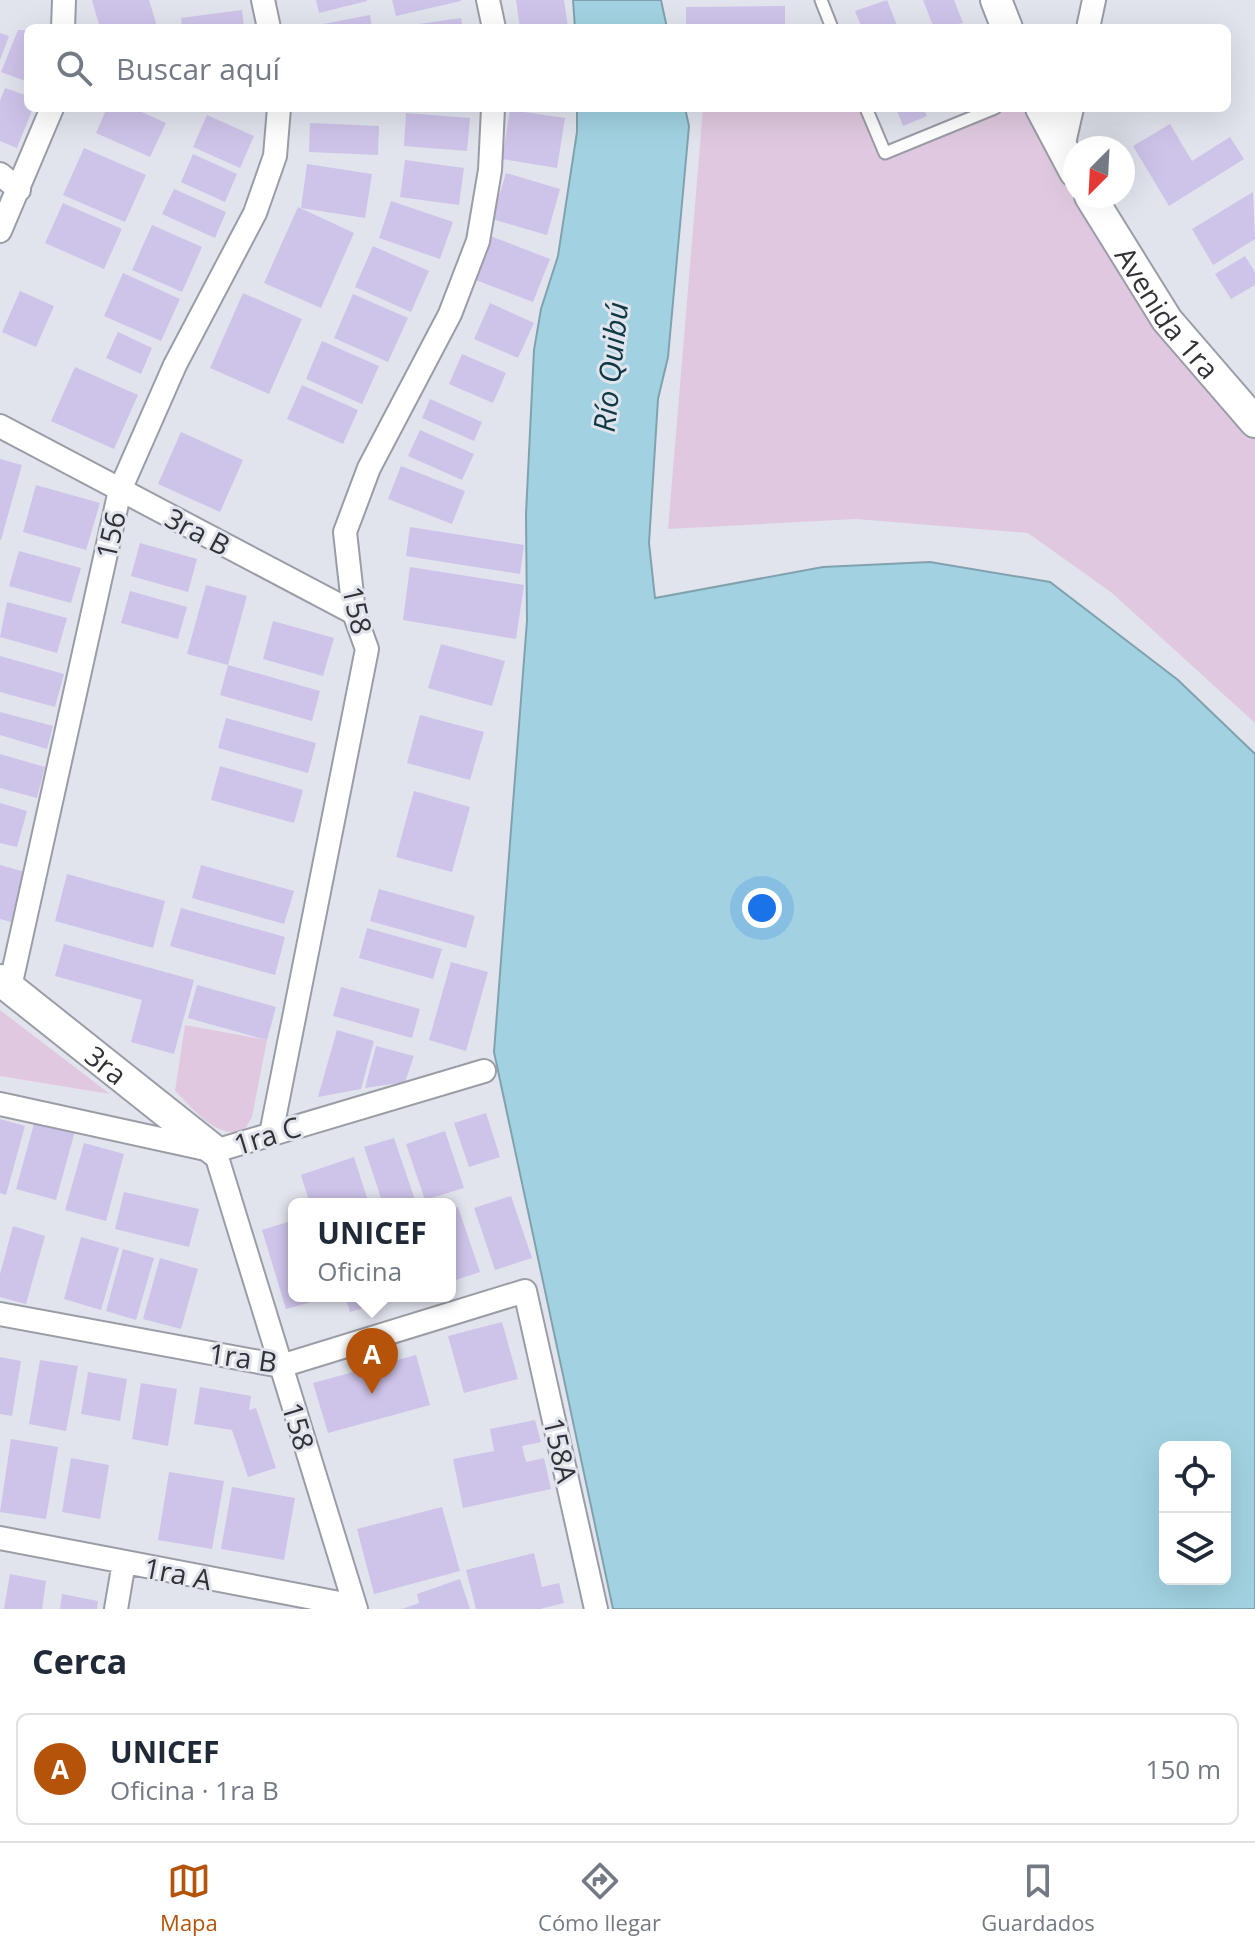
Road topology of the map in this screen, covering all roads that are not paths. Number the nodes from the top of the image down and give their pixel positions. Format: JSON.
{"nodes":[{"id":1,"x":64,"y":0,"type":"edge"},
{"id":2,"x":263,"y":0,"type":"edge"},
{"id":3,"x":488,"y":0,"type":"edge"},
{"id":4,"x":821,"y":0,"type":"edge"},
{"id":5,"x":996,"y":0,"type":"edge"},
{"id":6,"x":1094,"y":0,"type":"edge"},
{"id":7,"x":63,"y":24,"type":"edge"},
{"id":8,"x":268,"y":24,"type":"edge"},
{"id":9,"x":493,"y":24,"type":"edge"},
{"id":10,"x":830,"y":24,"type":"edge"},
{"id":11,"x":1005,"y":24,"type":"edge"},
{"id":12,"x":1089,"y":24,"type":"edge"},
{"id":13,"x":50,"y":112,"type":"edge"},
{"id":14,"x":279,"y":112,"type":"edge"},
{"id":15,"x":493,"y":112,"type":"edge"},
{"id":16,"x":868,"y":112,"type":"edge"},
{"id":17,"x":985,"y":112,"type":"edge"},
{"id":18,"x":1043,"y":112,"type":"edge"},
{"id":19,"x":1072,"y":112,"type":"edge"},
{"id":20,"x":1070,"y":136,"type":"edge"},
{"id":21,"x":1063,"y":150,"type":"edge"},
{"id":22,"x":0,"y":174,"type":"edge"},
{"id":23,"x":19,"y":190,"type":"junction"},
{"id":24,"x":1097,"y":208,"type":"edge"},
{"id":25,"x":0,"y":231,"type":"edge"},
{"id":26,"x":1255,"y":422,"type":"edge"},
{"id":27,"x":0,"y":426,"type":"edge"},
{"id":28,"x":120,"y":490,"type":"junction"},
{"id":29,"x":354,"y":613,"type":"junction"},
{"id":30,"x":5,"y":983,"type":"edge"},
{"id":31,"x":484,"y":1071,"type":"dead end"},
{"id":32,"x":0,"y":1104,"type":"edge"},
{"id":33,"x":271,"y":1134,"type":"junction"},
{"id":34,"x":215,"y":1151,"type":"junction"},
{"id":35,"x":525,"y":1291,"type":"joint"},
{"id":36,"x":0,"y":1314,"type":"edge"},
{"id":37,"x":281,"y":1366,"type":"junction"},
{"id":38,"x":0,"y":1538,"type":"edge"},
{"id":39,"x":124,"y":1562,"type":"junction"},
{"id":40,"x":356,"y":1608,"type":"edge"},
{"id":41,"x":116,"y":1609,"type":"edge"},
{"id":42,"x":596,"y":1609,"type":"edge"}],
"edges":[{"from":1,"to":7,"type":"street"},
{"from":2,"to":8,"type":"street"},
{"from":3,"to":9,"type":"street"},
{"from":4,"to":10,"type":"lane"},
{"from":5,"to":11,"type":"street"},
{"from":6,"to":12,"type":"street"},
{"from":13,"to":23,"type":"street"},
{"from":14,"to":28,"type":"street","name":"156"},
{"from":15,"to":29,"type":"street","name":"158"},
{"from":16,"to":17,"type":"lane"},
{"from":18,"to":21,"type":"street"},
{"from":19,"to":20,"type":"street"},
{"from":22,"to":23,"type":"street"},
{"from":23,"to":25,"type":"street"},
{"from":24,"to":26,"type":"street","name":"Avenida 1ra"},
{"from":27,"to":28,"type":"street","name":"3ra B"},
{"from":28,"to":29,"type":"street","name":"3ra B"},
{"from":28,"to":30,"type":"street","name":"156"},
{"from":29,"to":33,"type":"street","name":"158"},
{"from":30,"to":34,"type":"street","name":"3ra"},
{"from":31,"to":33,"type":"street","name":"1ra C"},
{"from":32,"to":34,"type":"street","name":"1ra C"},
{"from":33,"to":34,"type":"street","name":"1ra C"},
{"from":34,"to":37,"type":"street","name":"158"},
{"from":35,"to":37,"type":"street","name":"1ra B"},
{"from":35,"to":42,"type":"street","name":"158A"},
{"from":36,"to":37,"type":"street","name":"1ra B"},
{"from":37,"to":40,"type":"street","name":"158"},
{"from":38,"to":39,"type":"street","name":"1ra A"},
{"from":39,"to":40,"type":"street","name":"1ra A"},
{"from":39,"to":41,"type":"street"}]}
